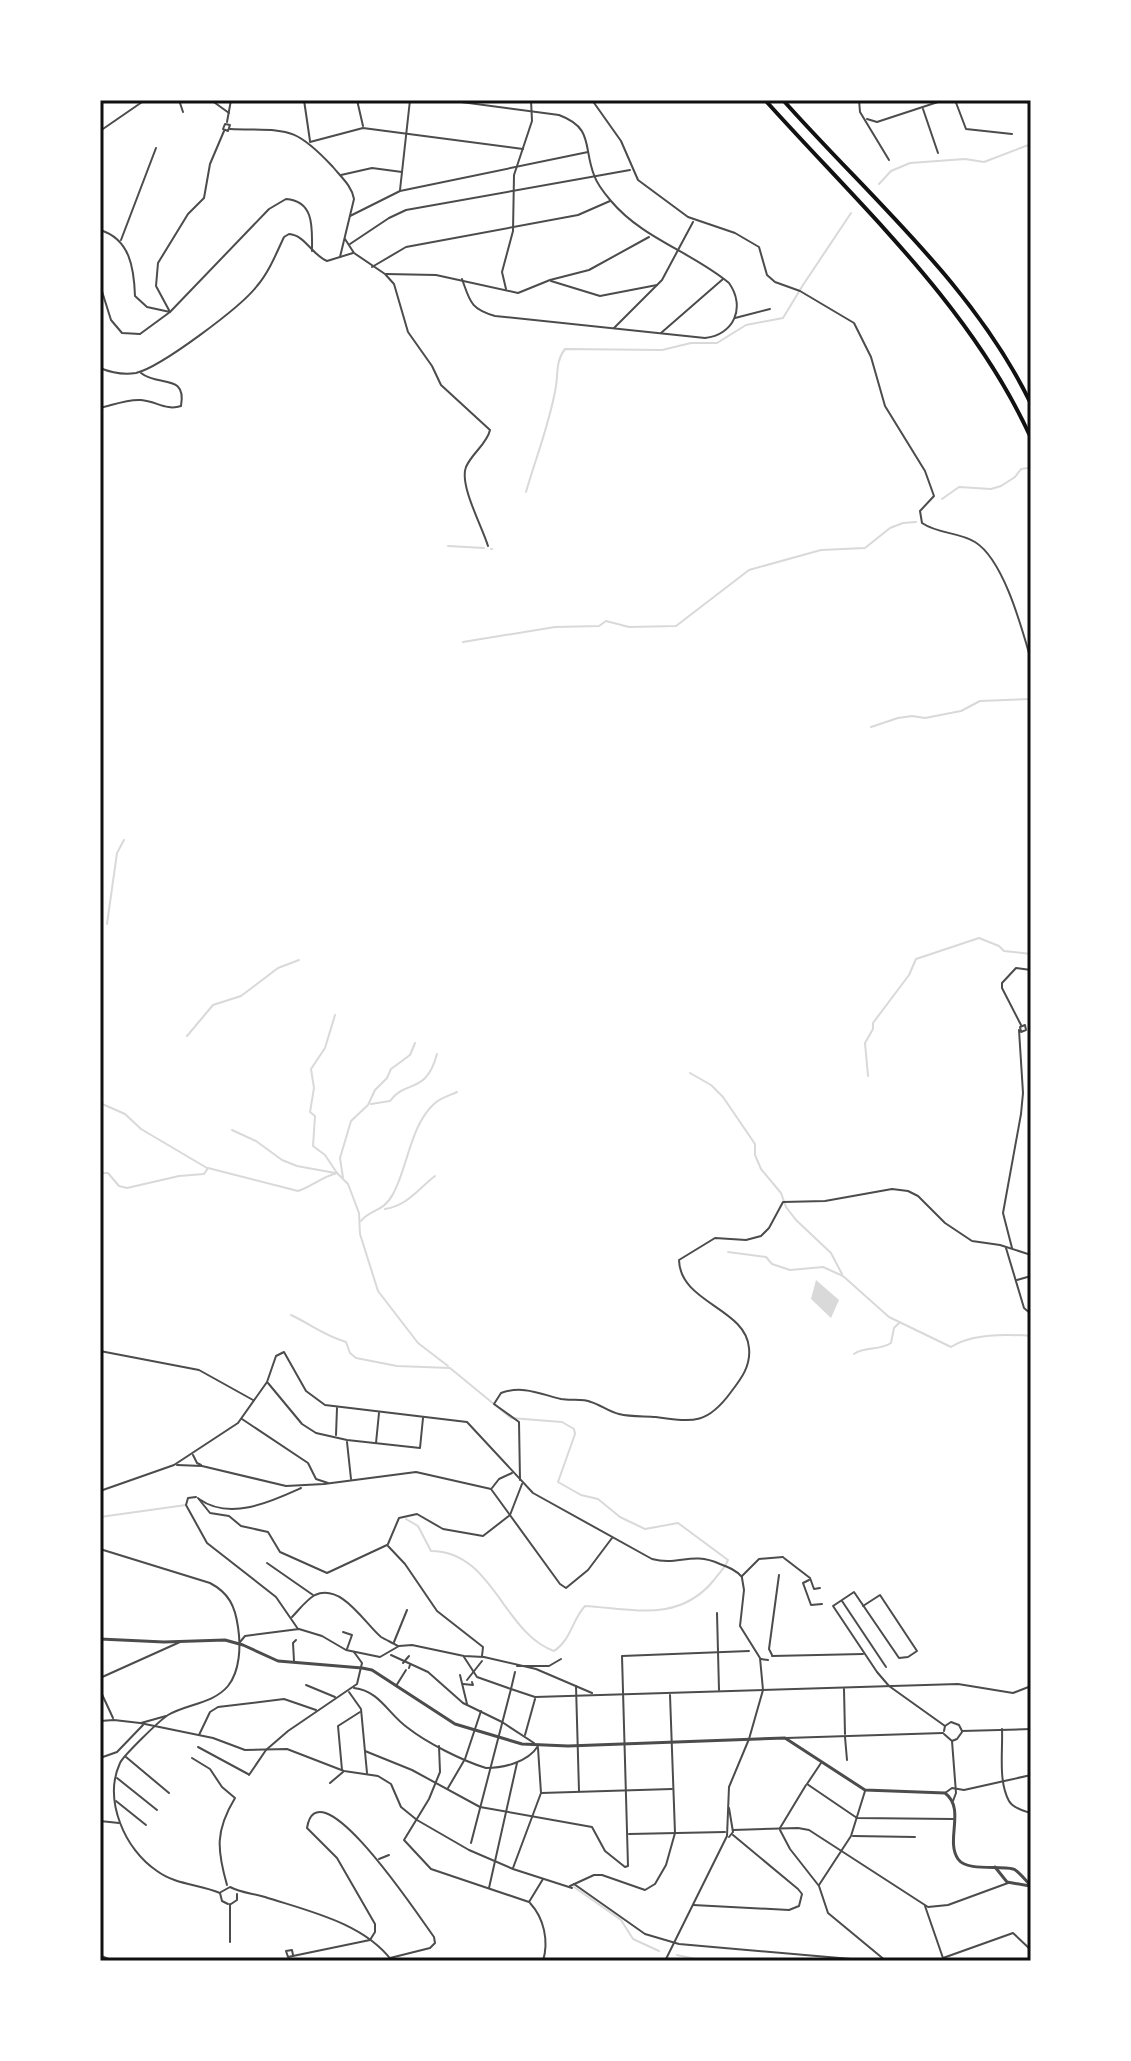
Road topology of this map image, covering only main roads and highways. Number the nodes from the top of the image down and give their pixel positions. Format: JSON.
{"nodes":[{"id":1,"x":765,"y":100,"type":"edge"},
{"id":2,"x":783,"y":100,"type":"edge"},
{"id":3,"x":1031,"y":401,"type":"edge"},
{"id":4,"x":1031,"y":438,"type":"edge"}],
"edges":[{"from":1,"to":4,"type":"highway"},
{"from":2,"to":3,"type":"highway"}]}
